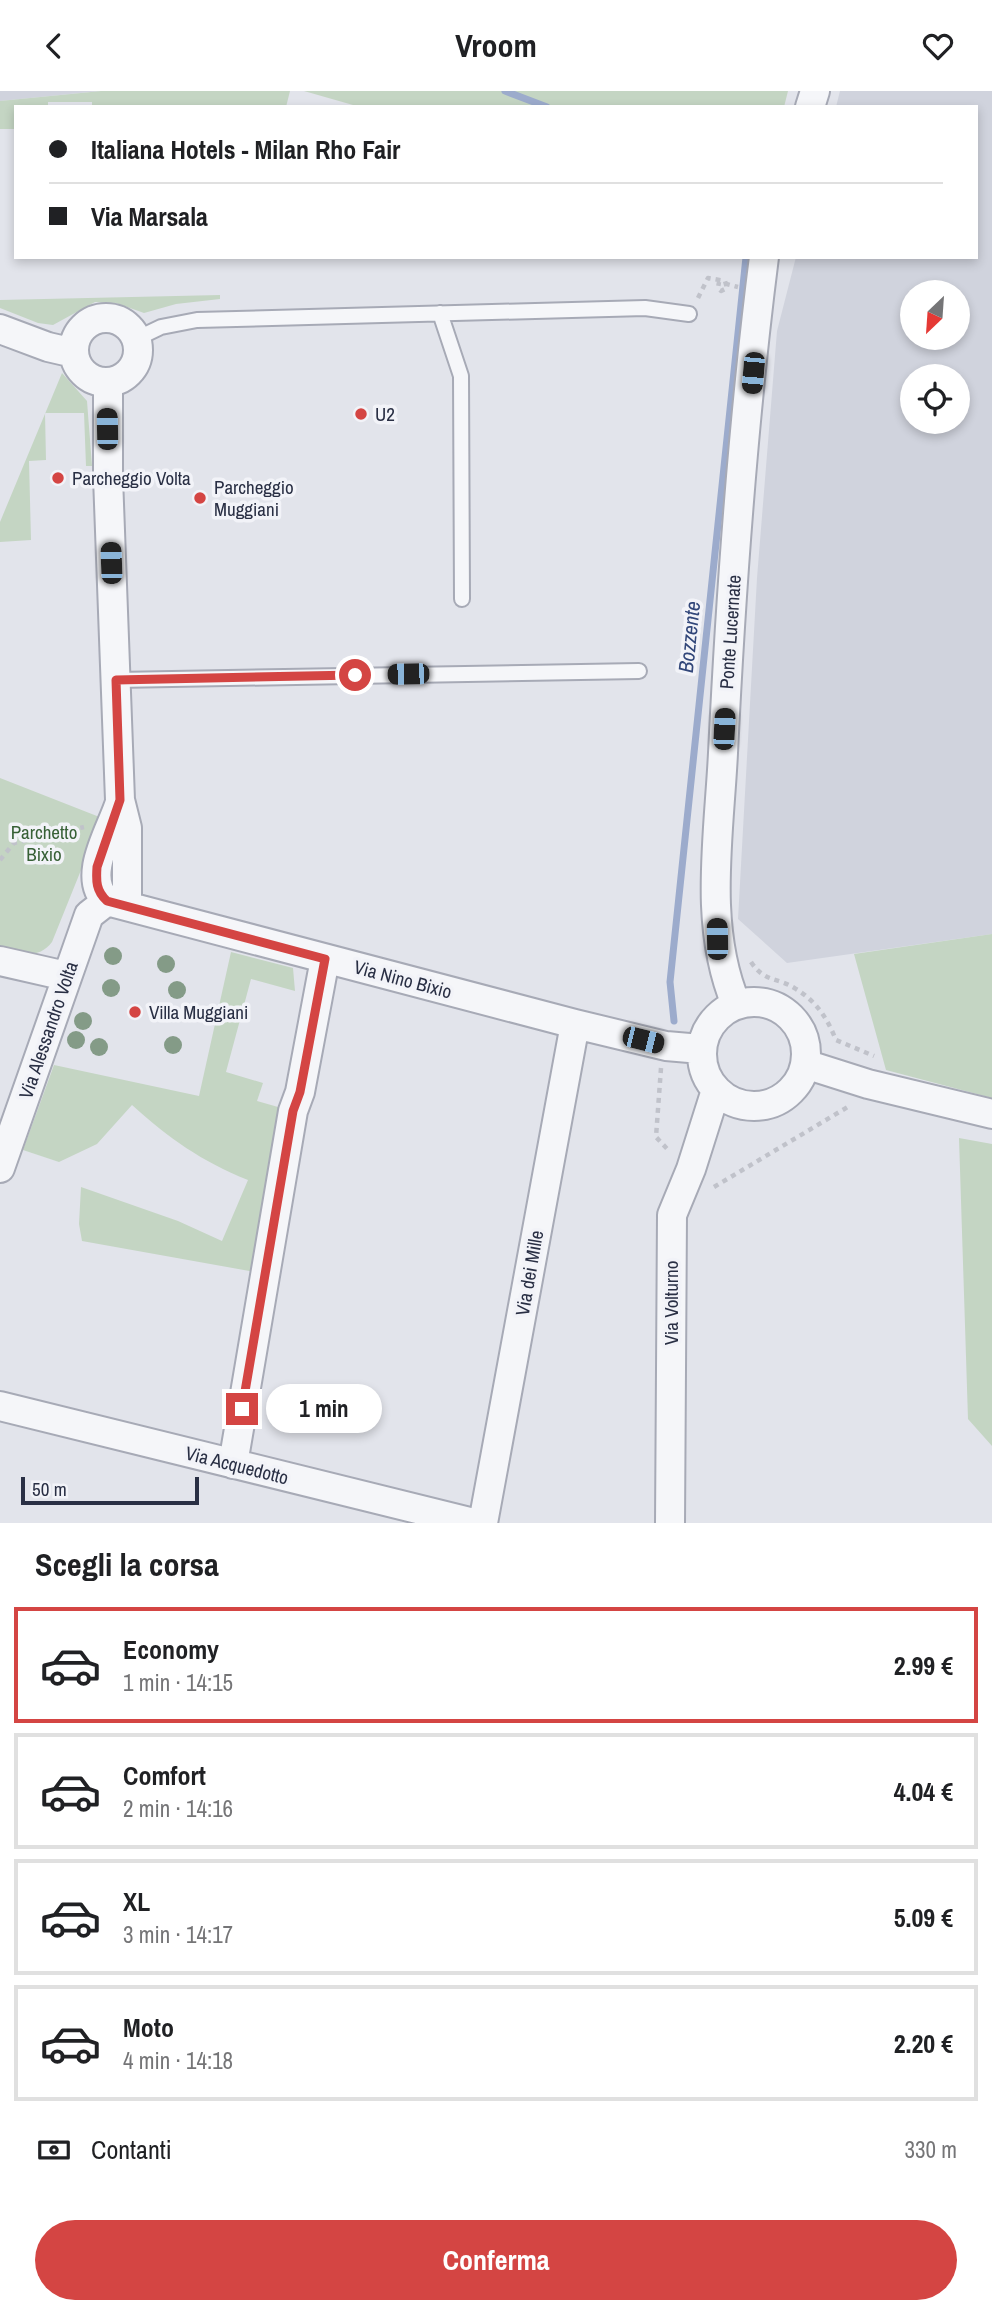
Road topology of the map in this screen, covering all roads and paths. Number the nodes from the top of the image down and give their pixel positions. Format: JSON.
{"nodes":[{"id":1,"x":764,"y":259,"type":"edge"},
{"id":2,"x":742,"y":289,"type":"dead end"},
{"id":3,"x":440,"y":313,"type":"junction"},
{"id":4,"x":689,"y":314,"type":"joint"},
{"id":5,"x":0,"y":329,"type":"edge"},
{"id":6,"x":136,"y":339,"type":"junction"},
{"id":7,"x":74,"y":353,"type":"junction"},
{"id":8,"x":108,"y":382,"type":"junction"},
{"id":9,"x":462,"y":599,"type":"dead end"},
{"id":10,"x":639,"y":671,"type":"dead end"},
{"id":11,"x":116,"y":680,"type":"junction"},
{"id":12,"x":91,"y":825,"type":"dead end"},
{"id":13,"x":0,"y":860,"type":"edge"},
{"id":14,"x":117,"y":903,"type":"junction"},
{"id":15,"x":325,"y":959,"type":"junction"},
{"id":16,"x":0,"y":961,"type":"edge"},
{"id":17,"x":66,"y":976,"type":"junction"},
{"id":18,"x":736,"y":1004,"type":"junction"},
{"id":19,"x":575,"y":1024,"type":"junction"},
{"id":20,"x":701,"y":1049,"type":"junction"},
{"id":21,"x":805,"y":1064,"type":"junction"},
{"id":22,"x":716,"y":1090,"type":"junction"},
{"id":23,"x":992,"y":1114,"type":"edge"},
{"id":24,"x":0,"y":1168,"type":"edge"},
{"id":25,"x":0,"y":1406,"type":"edge"},
{"id":26,"x":233,"y":1464,"type":"junction"},
{"id":27,"x":474,"y":1523,"type":"edge"},
{"id":28,"x":483,"y":1523,"type":"edge"},
{"id":29,"x":670,"y":1523,"type":"edge"}],
"edges":[{"from":1,"to":18,"type":"street","name":"Ponte Lucernate"},
{"from":2,"to":4,"type":"path"},
{"from":3,"to":4,"type":"lane"},
{"from":3,"to":6,"type":"lane"},
{"from":3,"to":9,"type":"lane"},
{"from":5,"to":7,"type":"street"},
{"from":6,"to":7,"type":"street"},
{"from":6,"to":8,"type":"street"},
{"from":7,"to":8,"type":"street"},
{"from":8,"to":11,"type":"street"},
{"from":10,"to":11,"type":"lane"},
{"from":11,"to":14,"type":"street"},
{"from":12,"to":13,"type":"path"},
{"from":14,"to":15,"type":"street","name":"Via Nino Bixio"},
{"from":14,"to":17,"type":"street","name":"Via Alessandro Volta"},
{"from":15,"to":19,"type":"street","name":"Via Nino Bixio"},
{"from":15,"to":26,"type":"street"},
{"from":16,"to":17,"type":"street"},
{"from":17,"to":24,"type":"street","name":"Via Alessandro Volta"},
{"from":18,"to":20,"type":"street"},
{"from":18,"to":21,"type":"street"},
{"from":19,"to":20,"type":"street","name":"Via Nino Bixio"},
{"from":19,"to":28,"type":"street","name":"Via dei Mille"},
{"from":20,"to":22,"type":"street"},
{"from":21,"to":22,"type":"street"},
{"from":21,"to":23,"type":"street"},
{"from":22,"to":29,"type":"street","name":"Via Volturno"},
{"from":25,"to":26,"type":"street","name":"Via Acquedotto"},
{"from":26,"to":27,"type":"street","name":"Via Acquedotto"}]}
